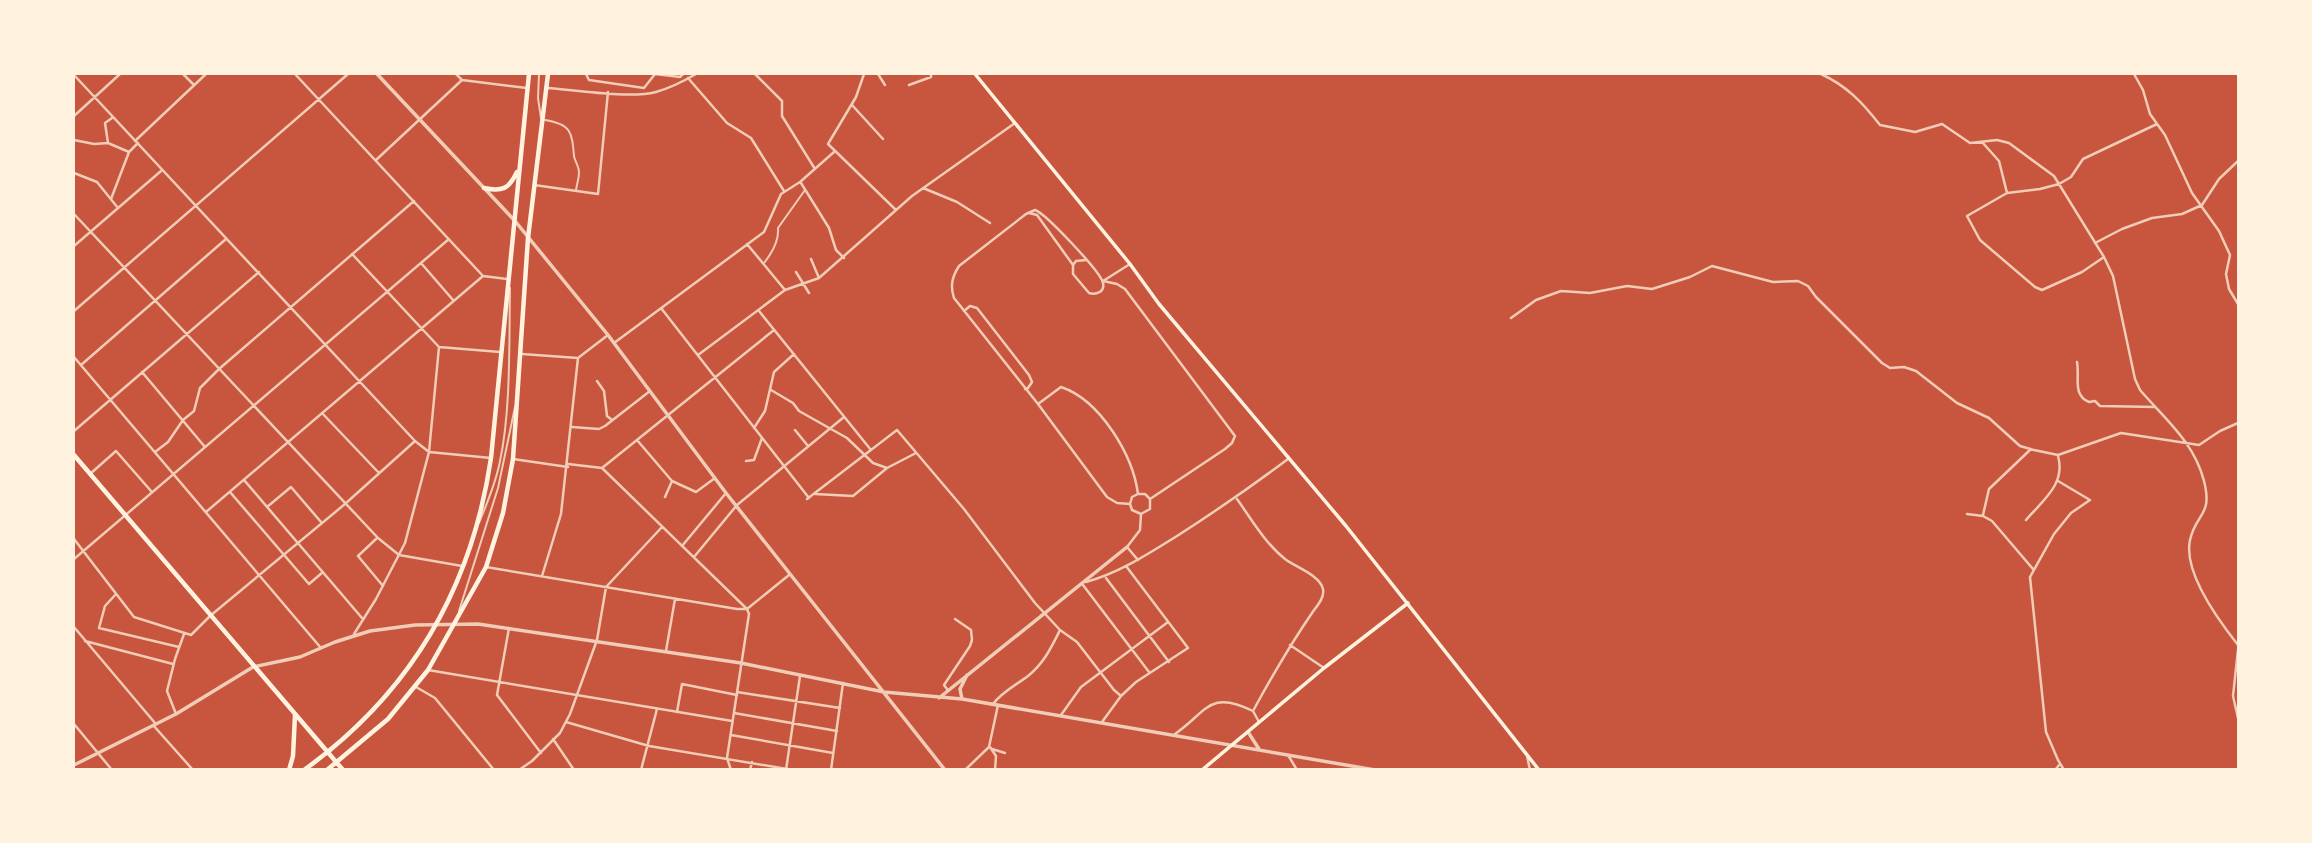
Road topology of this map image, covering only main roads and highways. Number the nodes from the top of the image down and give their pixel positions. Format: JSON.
{"nodes":[{"id":1,"x":529,"y":74,"type":"edge"},
{"id":2,"x":548,"y":74,"type":"edge"},
{"id":3,"x":975,"y":74,"type":"edge"},
{"id":4,"x":519,"y":168,"type":"junction"},
{"id":5,"x":484,"y":188,"type":"road end"},
{"id":6,"x":74,"y":455,"type":"edge"},
{"id":7,"x":1408,"y":603,"type":"junction"},
{"id":8,"x":295,"y":715,"type":"junction"},
{"id":9,"x":327,"y":751,"type":"junction"},
{"id":10,"x":337,"y":762,"type":"junction"},
{"id":11,"x":307,"y":768,"type":"edge"},
{"id":12,"x":289,"y":769,"type":"edge"},
{"id":13,"x":327,"y":769,"type":"edge"},
{"id":14,"x":343,"y":769,"type":"edge"},
{"id":15,"x":1202,"y":769,"type":"edge"},
{"id":16,"x":1539,"y":769,"type":"edge"}],
"edges":[{"from":1,"to":4,"type":"main road"},
{"from":2,"to":10,"type":"main road"},
{"from":3,"to":7,"type":"main road"},
{"from":4,"to":5,"type":"main road"},
{"from":4,"to":9,"type":"main road"},
{"from":6,"to":8,"type":"main road"},
{"from":7,"to":15,"type":"main road"},
{"from":7,"to":16,"type":"main road"},
{"from":8,"to":9,"type":"main road"},
{"from":8,"to":12,"type":"main road"},
{"from":9,"to":10,"type":"main road"},
{"from":9,"to":11,"type":"main road"},
{"from":10,"to":13,"type":"main road"},
{"from":10,"to":14,"type":"main road"}]}
